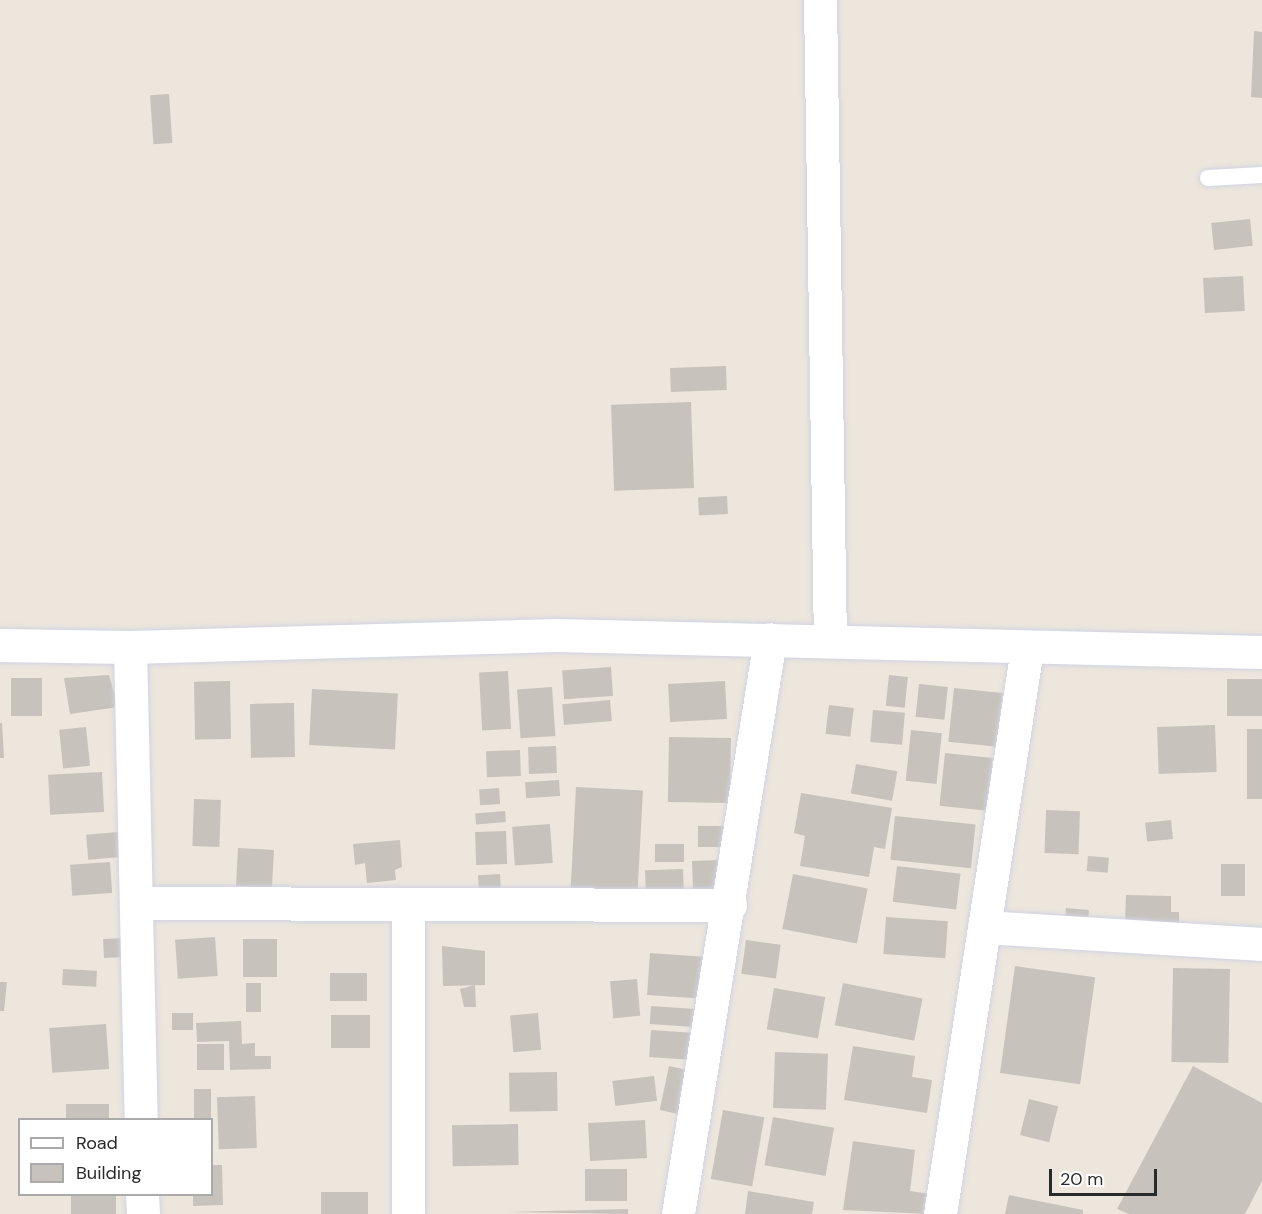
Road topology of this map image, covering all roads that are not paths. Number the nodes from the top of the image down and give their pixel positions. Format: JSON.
{"nodes":[{"id":1,"x":820,"y":0,"type":"edge"},
{"id":2,"x":1262,"y":175,"type":"edge"},
{"id":3,"x":1208,"y":178,"type":"dead end"},
{"id":4,"x":770,"y":639,"type":"junction"},
{"id":5,"x":830,"y":642,"type":"junction"},
{"id":6,"x":0,"y":645,"type":"edge"},
{"id":7,"x":130,"y":647,"type":"junction"},
{"id":8,"x":1027,"y":648,"type":"junction"},
{"id":9,"x":1262,"y":652,"type":"edge"},
{"id":10,"x":137,"y":903,"type":"junction"},
{"id":11,"x":730,"y":905,"type":"junction"},
{"id":12,"x":408,"y":907,"type":"junction"},
{"id":13,"x":984,"y":927,"type":"junction"},
{"id":14,"x":1262,"y":944,"type":"edge"},
{"id":15,"x":141,"y":1118,"type":"edge"},
{"id":16,"x":142,"y":1196,"type":"edge"},
{"id":17,"x":143,"y":1214,"type":"edge"},
{"id":18,"x":408,"y":1214,"type":"edge"},
{"id":19,"x":678,"y":1214,"type":"edge"},
{"id":20,"x":940,"y":1214,"type":"edge"}],
"edges":[{"from":1,"to":5,"type":"street"},
{"from":2,"to":3,"type":"lane"},
{"from":4,"to":5,"type":"street"},
{"from":4,"to":7,"type":"street"},
{"from":4,"to":11,"type":"street"},
{"from":5,"to":8,"type":"street"},
{"from":6,"to":7,"type":"street"},
{"from":7,"to":10,"type":"street"},
{"from":8,"to":9,"type":"street"},
{"from":8,"to":13,"type":"street"},
{"from":10,"to":12,"type":"street"},
{"from":10,"to":15,"type":"street"},
{"from":11,"to":12,"type":"street"},
{"from":11,"to":19,"type":"street"},
{"from":12,"to":18,"type":"street"},
{"from":13,"to":14,"type":"street"},
{"from":13,"to":20,"type":"street"},
{"from":16,"to":17,"type":"street"}]}
